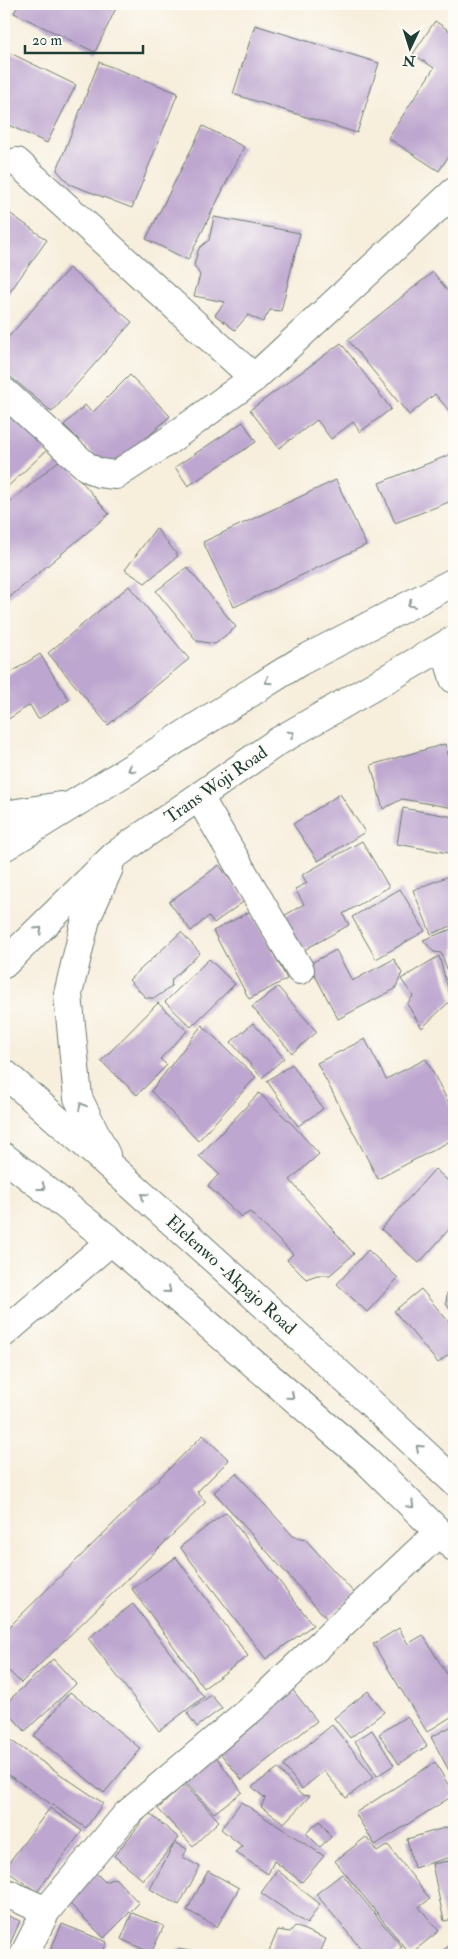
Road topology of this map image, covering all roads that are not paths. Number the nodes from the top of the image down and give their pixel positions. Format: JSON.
{"nodes":[{"id":1,"x":17,"y":162,"type":"dead end"},
{"id":2,"x":454,"y":192,"type":"edge"},
{"id":3,"x":254,"y":378,"type":"junction"},
{"id":4,"x":4,"y":392,"type":"edge"},
{"id":5,"x":454,"y":582,"type":"edge"},
{"id":6,"x":449,"y":643,"type":"edge"},
{"id":7,"x":454,"y":679,"type":"edge"},
{"id":8,"x":199,"y":797,"type":"junction"},
{"id":9,"x":74,"y":804,"type":"junction"},
{"id":10,"x":4,"y":815,"type":"edge"},
{"id":11,"x":4,"y":847,"type":"edge"},
{"id":12,"x":115,"y":855,"type":"junction"},
{"id":13,"x":4,"y":964,"type":"edge"},
{"id":14,"x":300,"y":970,"type":"dead end"},
{"id":15,"x":4,"y":1073,"type":"edge"},
{"id":16,"x":4,"y":1157,"type":"edge"},
{"id":17,"x":111,"y":1166,"type":"junction"},
{"id":18,"x":111,"y":1241,"type":"junction"},
{"id":19,"x":4,"y":1333,"type":"edge"},
{"id":20,"x":454,"y":1481,"type":"edge"},
{"id":21,"x":447,"y":1540,"type":"edge"},
{"id":22,"x":4,"y":1892,"type":"edge"},
{"id":23,"x":46,"y":1911,"type":"junction"},
{"id":24,"x":24,"y":1955,"type":"edge"}],
"edges":[{"from":1,"to":3,"type":"main road"},
{"from":2,"to":3,"type":"main road"},
{"from":3,"to":4,"type":"main road"},
{"from":5,"to":9,"type":"main road","one_way":true},
{"from":6,"to":7,"type":"main road"},
{"from":8,"to":6,"type":"main road","name":"Trans Woji Road","one_way":true},
{"from":8,"to":12,"type":"main road","name":"Trans Woji Road"},
{"from":8,"to":14,"type":"main road"},
{"from":9,"to":10,"type":"main road"},
{"from":9,"to":11,"type":"main road"},
{"from":13,"to":12,"type":"main road","name":"Trans Woji Road","one_way":true},
{"from":17,"to":12,"type":"main road","one_way":true},
{"from":15,"to":17,"type":"main road","name":"Elelenwo -Akpajo Road"},
{"from":16,"to":18,"type":"main road","one_way":true},
{"from":20,"to":17,"type":"main road","name":"Elelenwo -Akpajo Road","one_way":true},
{"from":18,"to":19,"type":"main road"},
{"from":18,"to":21,"type":"main road","one_way":true},
{"from":21,"to":23,"type":"main road"},
{"from":22,"to":23,"type":"main road"},
{"from":23,"to":24,"type":"main road"}]}
